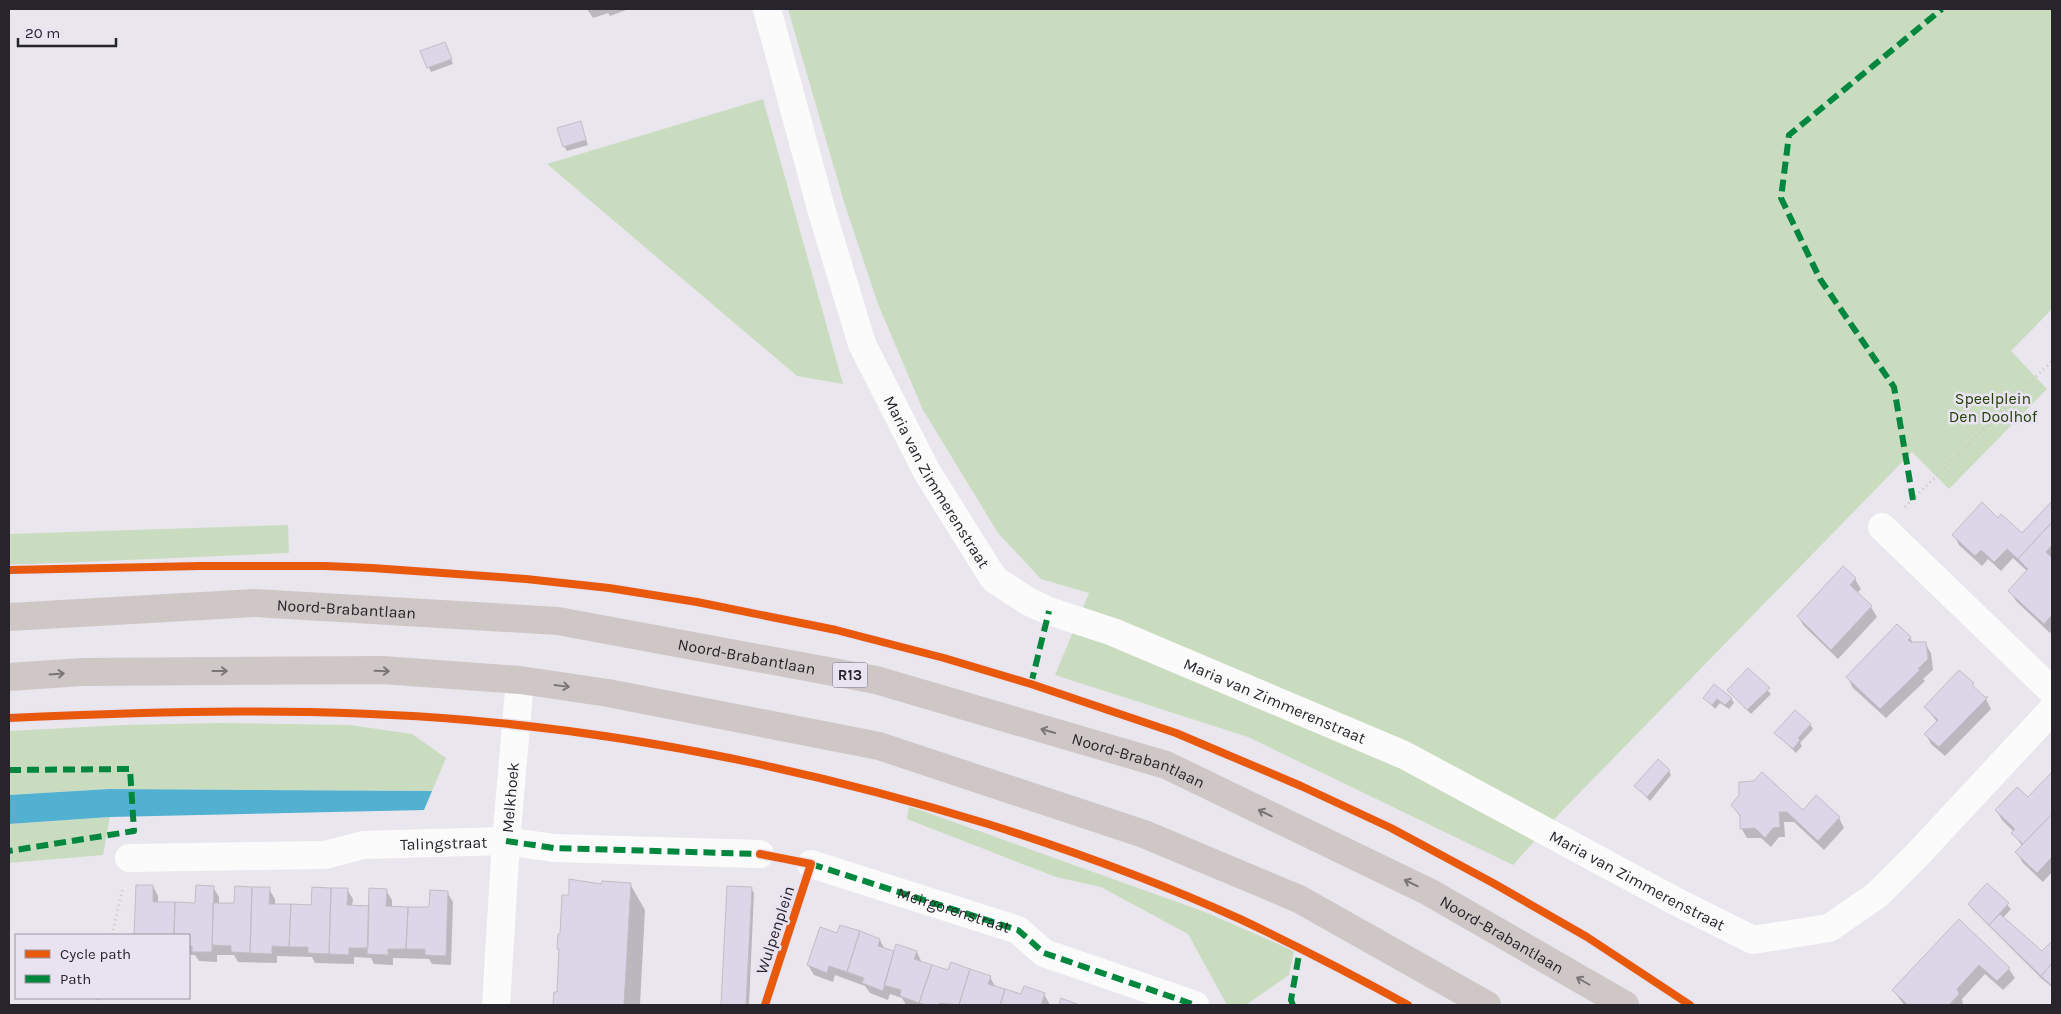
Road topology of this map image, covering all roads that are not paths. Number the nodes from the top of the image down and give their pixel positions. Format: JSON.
{"nodes":[{"id":1,"x":768,"y":9,"type":"edge"},
{"id":2,"x":1882,"y":527,"type":"dead end"},
{"id":3,"x":9,"y":617,"type":"edge"},
{"id":4,"x":9,"y":677,"type":"edge"},
{"id":5,"x":520,"y":680,"type":"junction"},
{"id":6,"x":2052,"y":691,"type":"edge"},
{"id":7,"x":2052,"y":710,"type":"edge"},
{"id":8,"x":506,"y":841,"type":"junction"},
{"id":9,"x":760,"y":854,"type":"dead end"},
{"id":10,"x":129,"y":858,"type":"dead end"},
{"id":11,"x":811,"y":864,"type":"dead end"},
{"id":12,"x":496,"y":1005,"type":"edge"},
{"id":13,"x":1195,"y":1005,"type":"edge"},
{"id":14,"x":1487,"y":1005,"type":"edge"},
{"id":15,"x":1625,"y":1005,"type":"edge"}],
"edges":[{"from":1,"to":7,"type":"street","name":"Maria van Zimmerenstraat"},
{"from":2,"to":6,"type":"street"},
{"from":15,"to":3,"type":"main road","name":"Noord-Brabantlaan","number":"R13","one_way":true},
{"from":4,"to":5,"type":"main road","one_way":true},
{"from":5,"to":8,"type":"street","name":"Melkhoek"},
{"from":5,"to":14,"type":"main road","one_way":true},
{"from":8,"to":9,"type":"street","name":"Talingstraat"},
{"from":8,"to":10,"type":"street","name":"Talingstraat"},
{"from":8,"to":12,"type":"street","name":"Melkhoek"},
{"from":11,"to":13,"type":"street","name":"Meirgorenstraat"}]}
